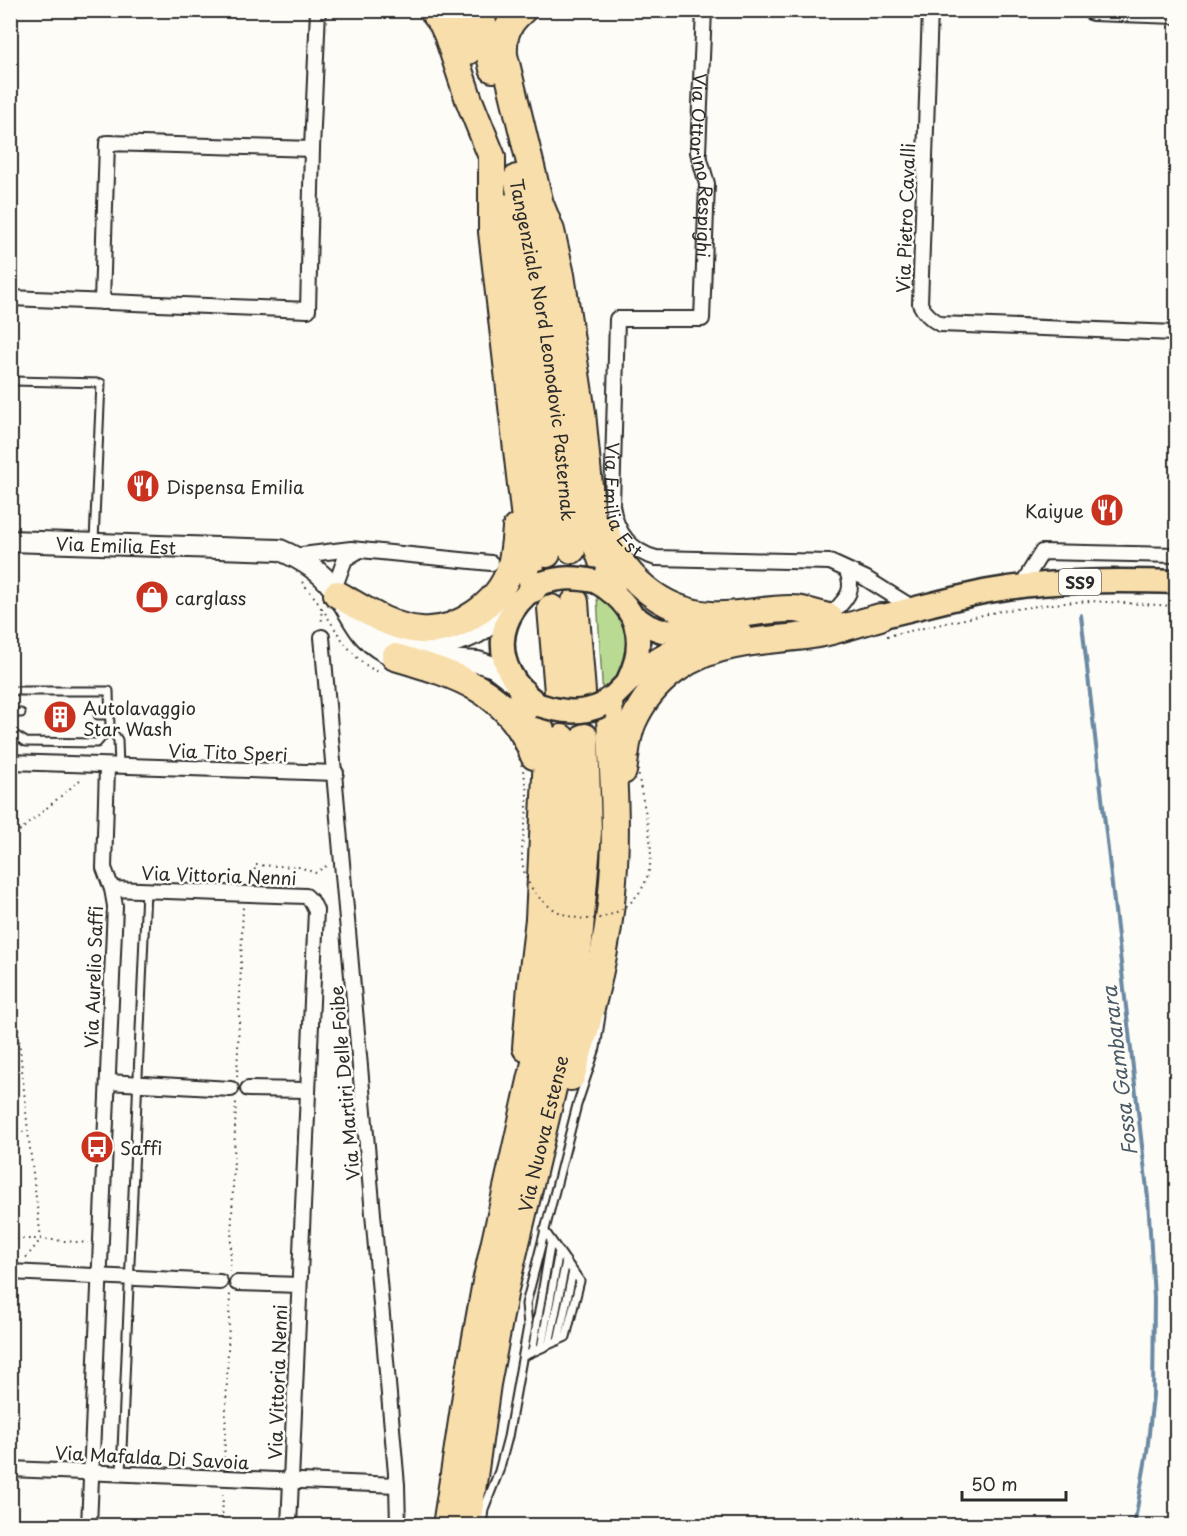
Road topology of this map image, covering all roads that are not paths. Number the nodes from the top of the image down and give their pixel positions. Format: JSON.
{"nodes":[{"id":1,"x":318,"y":10,"type":"edge"},
{"id":2,"x":432,"y":10,"type":"edge"},
{"id":3,"x":458,"y":10,"type":"edge"},
{"id":4,"x":480,"y":10,"type":"edge"},
{"id":5,"x":524,"y":10,"type":"edge"},
{"id":6,"x":704,"y":10,"type":"edge"},
{"id":7,"x":930,"y":10,"type":"edge"},
{"id":8,"x":1093,"y":10,"type":"edge"},
{"id":9,"x":1176,"y":13,"type":"edge"},
{"id":10,"x":312,"y":149,"type":"junction"},
{"id":11,"x":502,"y":152,"type":"junction"},
{"id":12,"x":10,"y":298,"type":"edge"},
{"id":13,"x":102,"y":302,"type":"junction"},
{"id":14,"x":702,"y":319,"type":"joint"},
{"id":15,"x":568,"y":327,"type":"junction"},
{"id":16,"x":1176,"y":333,"type":"edge"},
{"id":17,"x":507,"y":357,"type":"junction"},
{"id":18,"x":13,"y":381,"type":"dead end"},
{"id":19,"x":590,"y":481,"type":"junction"},
{"id":20,"x":10,"y":541,"type":"edge"},
{"id":21,"x":94,"y":544,"type":"junction"},
{"id":22,"x":362,"y":549,"type":"junction"},
{"id":23,"x":572,"y":550,"type":"dead end"},
{"id":24,"x":547,"y":554,"type":"dead end"},
{"id":25,"x":1176,"y":555,"type":"edge"},
{"id":26,"x":294,"y":556,"type":"junction"},
{"id":27,"x":491,"y":563,"type":"dead end"},
{"id":28,"x":847,"y":571,"type":"junction"},
{"id":29,"x":1176,"y":582,"type":"edge"},
{"id":30,"x":603,"y":585,"type":"junction"},
{"id":31,"x":1021,"y":586,"type":"junction"},
{"id":32,"x":336,"y":592,"type":"junction"},
{"id":33,"x":530,"y":593,"type":"junction"},
{"id":34,"x":563,"y":605,"type":"dead end"},
{"id":35,"x":920,"y":607,"type":"junction"},
{"id":36,"x":633,"y":616,"type":"junction"},
{"id":37,"x":829,"y":617,"type":"junction"},
{"id":38,"x":879,"y":628,"type":"junction"},
{"id":39,"x":322,"y":637,"type":"dead end"},
{"id":40,"x":390,"y":665,"type":"junction"},
{"id":41,"x":628,"y":682,"type":"junction"},
{"id":42,"x":10,"y":691,"type":"edge"},
{"id":43,"x":561,"y":696,"type":"junction"},
{"id":44,"x":10,"y":713,"type":"edge"},
{"id":45,"x":21,"y":713,"type":"dead end"},
{"id":46,"x":98,"y":715,"type":"dead end"},
{"id":47,"x":110,"y":715,"type":"junction"},
{"id":48,"x":110,"y":728,"type":"junction"},
{"id":49,"x":10,"y":732,"type":"edge"},
{"id":50,"x":574,"y":738,"type":"dead end"},
{"id":51,"x":10,"y":762,"type":"edge"},
{"id":52,"x":108,"y":766,"type":"junction"},
{"id":53,"x":336,"y":773,"type":"junction"},
{"id":54,"x":545,"y":803,"type":"junction"},
{"id":55,"x":615,"y":828,"type":"junction"},
{"id":56,"x":112,"y":889,"type":"junction"},
{"id":57,"x":146,"y":890,"type":"junction"},
{"id":58,"x":607,"y":930,"type":"junction"},
{"id":59,"x":605,"y":983,"type":"dead end"},
{"id":60,"x":603,"y":1006,"type":"dead end"},
{"id":61,"x":108,"y":1082,"type":"junction"},
{"id":62,"x":137,"y":1083,"type":"junction"},
{"id":63,"x":307,"y":1090,"type":"junction"},
{"id":64,"x":508,"y":1228,"type":"junction"},
{"id":65,"x":544,"y":1230,"type":"junction"},
{"id":66,"x":551,"y":1241,"type":"junction"},
{"id":67,"x":558,"y":1251,"type":"junction"},
{"id":68,"x":566,"y":1261,"type":"junction"},
{"id":69,"x":13,"y":1272,"type":"edge"},
{"id":70,"x":99,"y":1275,"type":"junction"},
{"id":71,"x":129,"y":1277,"type":"junction"},
{"id":72,"x":299,"y":1285,"type":"junction"},
{"id":73,"x":549,"y":1344,"type":"junction"},
{"id":74,"x":541,"y":1348,"type":"junction"},
{"id":75,"x":532,"y":1352,"type":"junction"},
{"id":76,"x":524,"y":1356,"type":"junction"},
{"id":77,"x":10,"y":1468,"type":"edge"},
{"id":78,"x":91,"y":1472,"type":"junction"},
{"id":79,"x":121,"y":1473,"type":"junction"},
{"id":80,"x":291,"y":1481,"type":"junction"},
{"id":81,"x":397,"y":1485,"type":"junction"},
{"id":82,"x":89,"y":1526,"type":"edge"},
{"id":83,"x":289,"y":1526,"type":"edge"},
{"id":84,"x":398,"y":1526,"type":"edge"},
{"id":85,"x":446,"y":1526,"type":"edge"},
{"id":86,"x":467,"y":1526,"type":"edge"},
{"id":87,"x":482,"y":1526,"type":"edge"}],
"edges":[{"from":1,"to":10,"type":"street"},
{"from":2,"to":11,"type":"highway"},
{"from":3,"to":11,"type":"highway","name":"Tangenziale Nord Leonodovic Pasternak"},
{"from":4,"to":11,"type":"highway","name":"Tangenziale Nord Leonodovic Pasternak"},
{"from":5,"to":15,"type":"highway"},
{"from":6,"to":14,"type":"street","name":"Via Ottorino Respighi"},
{"from":7,"to":16,"type":"street","name":"Via Pietro Cavalli"},
{"from":8,"to":9,"type":"main road"},
{"from":10,"to":13,"type":"street"},
{"from":10,"to":13,"type":"street"},
{"from":11,"to":15,"type":"highway"},
{"from":11,"to":17,"type":"highway"},
{"from":11,"to":23,"type":"highway","name":"Tangenziale Nord Leonodovic Pasternak"},
{"from":11,"to":24,"type":"highway","name":"Tangenziale Nord Leonodovic Pasternak"},
{"from":12,"to":13,"type":"street"},
{"from":14,"to":28,"type":"street","name":"Via Emilia Est"},
{"from":15,"to":19,"type":"highway"},
{"from":17,"to":32,"type":"highway"},
{"from":17,"to":33,"type":"highway"},
{"from":18,"to":21,"type":"lane"},
{"from":19,"to":30,"type":"highway"},
{"from":19,"to":37,"type":"highway"},
{"from":20,"to":21,"type":"main road","name":"Via Emilia Est"},
{"from":21,"to":26,"type":"main road","name":"Via Emilia Est"},
{"from":22,"to":26,"type":"street","name":"Via Emilia Est"},
{"from":22,"to":27,"type":"street","name":"Via Emilia Est"},
{"from":22,"to":32,"type":"street"},
{"from":25,"to":31,"type":"street"},
{"from":26,"to":32,"type":"main road","name":"Via Emilia Est"},
{"from":28,"to":35,"type":"street"},
{"from":28,"to":37,"type":"street"},
{"from":29,"to":31,"type":"main road","number":"SS9"},
{"from":30,"to":33,"type":"main road","name":"Via Emilia Est","bridge":true},
{"from":30,"to":36,"type":"main road"},
{"from":31,"to":35,"type":"main road","number":"SS9"},
{"from":32,"to":33,"type":"main road","name":"Via Emilia Est"},
{"from":32,"to":40,"type":"main road","name":"Via Emilia Est"},
{"from":33,"to":43,"type":"main road"},
{"from":34,"to":43,"type":"highway"},
{"from":35,"to":37,"type":"main road"},
{"from":35,"to":38,"type":"main road"},
{"from":36,"to":37,"type":"main road"},
{"from":36,"to":41,"type":"main road"},
{"from":38,"to":41,"type":"main road"},
{"from":38,"to":55,"type":"highway"},
{"from":39,"to":53,"type":"street","name":"Via Martiri Delle Foibe"},
{"from":40,"to":43,"type":"main road","name":"Via Emilia Est"},
{"from":40,"to":54,"type":"highway"},
{"from":41,"to":43,"type":"main road"},
{"from":42,"to":47,"type":"lane"},
{"from":43,"to":54,"type":"highway"},
{"from":43,"to":55,"type":"highway"},
{"from":44,"to":45,"type":"lane"},
{"from":46,"to":47,"type":"lane"},
{"from":47,"to":48,"type":"lane"},
{"from":48,"to":49,"type":"lane"},
{"from":48,"to":52,"type":"lane"},
{"from":50,"to":64,"type":"highway","name":"Via Nuova Estense"},
{"from":51,"to":52,"type":"street","name":"Via Tito Speri"},
{"from":52,"to":53,"type":"street","name":"Via Tito Speri"},
{"from":52,"to":56,"type":"street","name":"Via Aurelio Saffi"},
{"from":53,"to":81,"type":"street","name":"Via Martiri Delle Foibe"},
{"from":54,"to":64,"type":"highway"},
{"from":55,"to":58,"type":"highway"},
{"from":56,"to":57,"type":"street","name":"Via Vittoria Nenni"},
{"from":56,"to":61,"type":"street","name":"Via Aurelio Saffi"},
{"from":57,"to":62,"type":"lane"},
{"from":57,"to":63,"type":"street","name":"Via Vittoria Nenni"},
{"from":58,"to":59,"type":"lane"},
{"from":58,"to":64,"type":"highway"},
{"from":60,"to":65,"type":"lane"},
{"from":61,"to":62,"type":"street"},
{"from":61,"to":70,"type":"street","name":"Via Aurelio Saffi"},
{"from":62,"to":63,"type":"street"},
{"from":62,"to":71,"type":"lane"},
{"from":63,"to":72,"type":"street","name":"Via Vittoria Nenni"},
{"from":64,"to":85,"type":"highway","name":"Via Nuova Estense"},
{"from":64,"to":86,"type":"highway","name":"Via Nuova Estense"},
{"from":65,"to":66,"type":"lane"},
{"from":65,"to":76,"type":"lane"},
{"from":66,"to":67,"type":"lane"},
{"from":66,"to":75,"type":"lane"},
{"from":67,"to":68,"type":"lane"},
{"from":67,"to":74,"type":"lane"},
{"from":68,"to":73,"type":"lane"},
{"from":68,"to":73,"type":"lane"},
{"from":69,"to":70,"type":"street"},
{"from":70,"to":71,"type":"street"},
{"from":70,"to":78,"type":"street","name":"Via Aurelio Saffi"},
{"from":71,"to":72,"type":"street","name":"Via Vittoria Nenni"},
{"from":71,"to":79,"type":"lane"},
{"from":72,"to":80,"type":"street","name":"Via Vittoria Nenni"},
{"from":73,"to":74,"type":"lane"},
{"from":74,"to":75,"type":"lane"},
{"from":75,"to":76,"type":"lane"},
{"from":76,"to":87,"type":"lane"},
{"from":77,"to":78,"type":"street","name":"Via Mafalda Di Savoia"},
{"from":78,"to":79,"type":"street","name":"Via Mafalda Di Savoia"},
{"from":78,"to":82,"type":"street","name":"Via Aurelio Saffi"},
{"from":79,"to":80,"type":"street","name":"Via Mafalda Di Savoia"},
{"from":80,"to":81,"type":"street","name":"Via Mafalda Di Savoia"},
{"from":80,"to":83,"type":"street"},
{"from":81,"to":84,"type":"street","name":"Via Martiri Delle Foibe"}]}
